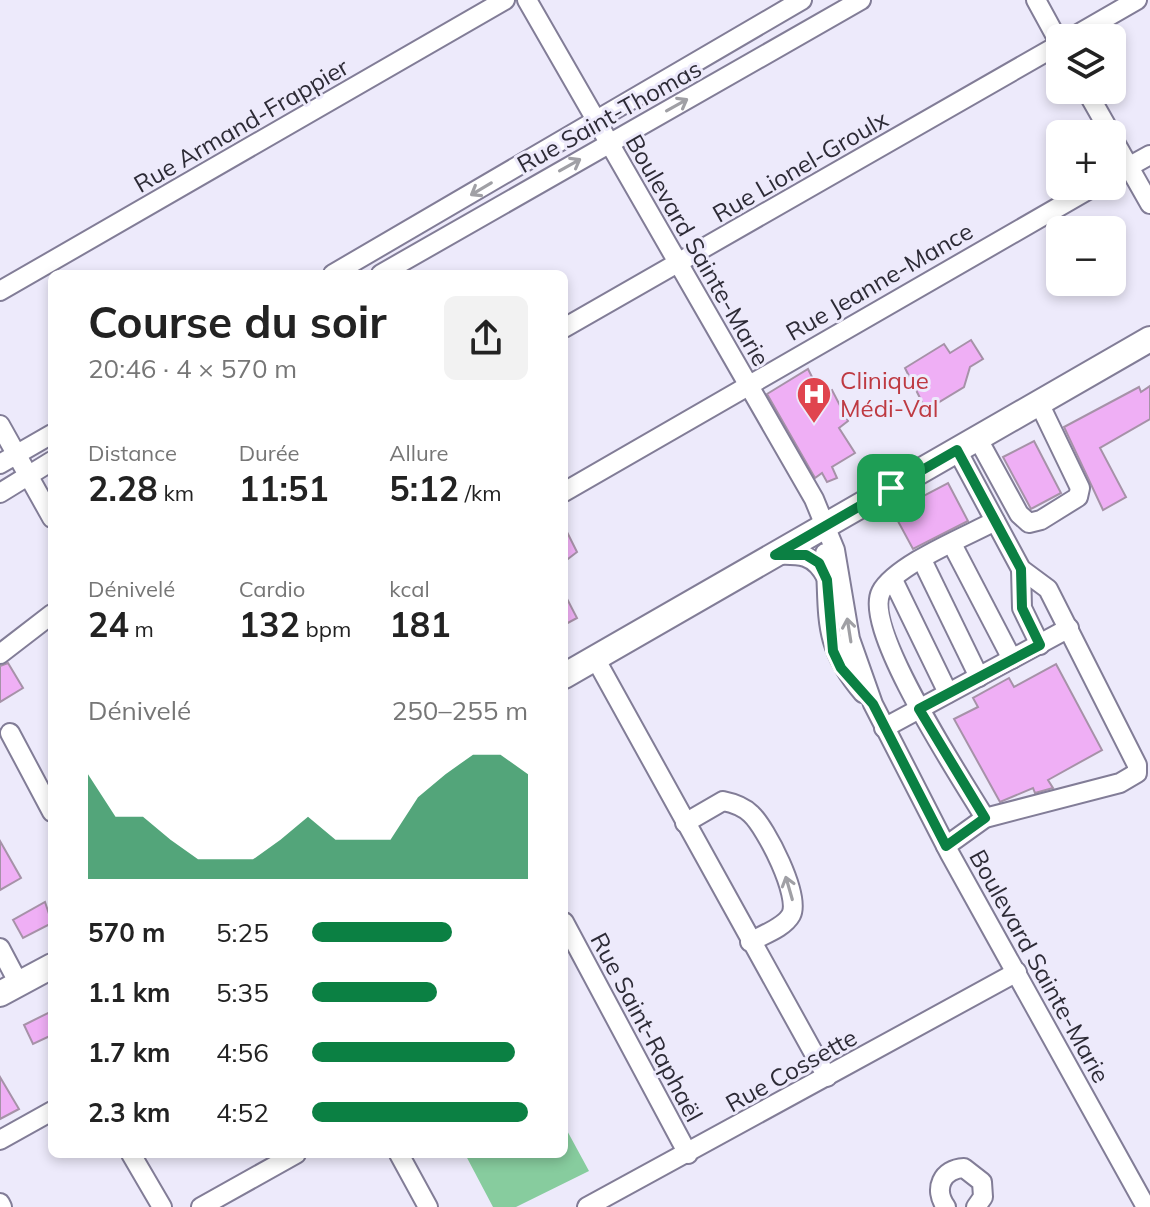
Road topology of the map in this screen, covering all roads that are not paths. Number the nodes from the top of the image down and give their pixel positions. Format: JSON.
{"nodes":[{"id":1,"x":505,"y":0,"type":"edge"},
{"id":2,"x":527,"y":0,"type":"edge"},
{"id":3,"x":802,"y":0,"type":"edge"},
{"id":4,"x":861,"y":0,"type":"edge"},
{"id":5,"x":1036,"y":0,"type":"edge"},
{"id":6,"x":1137,"y":0,"type":"edge"},
{"id":7,"x":1049,"y":24,"type":"edge"},
{"id":8,"x":1095,"y":24,"type":"edge"},
{"id":9,"x":1046,"y":52,"type":"edge"},
{"id":10,"x":596,"y":120,"type":"junction"},
{"id":11,"x":609,"y":143,"type":"junction"},
{"id":12,"x":1150,"y":155,"type":"edge"},
{"id":13,"x":1126,"y":162,"type":"edge"},
{"id":14,"x":1129,"y":167,"type":"junction"},
{"id":15,"x":1126,"y":169,"type":"edge"},
{"id":16,"x":1070,"y":200,"type":"edge"},
{"id":17,"x":1150,"y":204,"type":"edge"},
{"id":18,"x":678,"y":263,"type":"junction"},
{"id":19,"x":340,"y":270,"type":"edge"},
{"id":20,"x":388,"y":270,"type":"edge"},
{"id":21,"x":0,"y":291,"type":"edge"},
{"id":22,"x":568,"y":326,"type":"edge"},
{"id":23,"x":1150,"y":339,"type":"edge"},
{"id":24,"x":748,"y":383,"type":"junction"},
{"id":25,"x":1039,"y":403,"type":"junction"},
{"id":26,"x":0,"y":425,"type":"edge"},
{"id":27,"x":48,"y":436,"type":"edge"},
{"id":28,"x":967,"y":444,"type":"junction"},
{"id":29,"x":8,"y":459,"type":"edge"},
{"id":30,"x":48,"y":463,"type":"edge"},
{"id":31,"x":28,"y":475,"type":"junction"},
{"id":32,"x":568,"y":490,"type":"edge"},
{"id":33,"x":0,"y":493,"type":"edge"},
{"id":34,"x":48,"y":511,"type":"edge"},
{"id":35,"x":995,"y":521,"type":"junction"},
{"id":36,"x":826,"y":526,"type":"junction"},
{"id":37,"x":952,"y":544,"type":"junction"},
{"id":38,"x":775,"y":555,"type":"junction"},
{"id":39,"x":922,"y":560,"type":"junction"},
{"id":40,"x":1021,"y":569,"type":"junction"},
{"id":41,"x":827,"y":580,"type":"junction"},
{"id":42,"x":893,"y":580,"type":"junction"},
{"id":43,"x":48,"y":617,"type":"edge"},
{"id":44,"x":1069,"y":628,"type":"junction"},
{"id":45,"x":1040,"y":645,"type":"junction"},
{"id":46,"x":0,"y":654,"type":"edge"},
{"id":47,"x":595,"y":658,"type":"junction"},
{"id":48,"x":1012,"y":659,"type":"junction"},
{"id":49,"x":568,"y":674,"type":"edge"},
{"id":50,"x":979,"y":677,"type":"junction"},
{"id":51,"x":948,"y":693,"type":"junction"},
{"id":52,"x":873,"y":704,"type":"junction"},
{"id":53,"x":919,"y":709,"type":"junction"},
{"id":54,"x":884,"y":728,"type":"junction"},
{"id":55,"x":10,"y":733,"type":"dead end"},
{"id":56,"x":46,"y":786,"type":"edge"},
{"id":57,"x":985,"y":818,"type":"junction"},
{"id":58,"x":685,"y":823,"type":"junction"},
{"id":59,"x":946,"y":846,"type":"junction"},
{"id":60,"x":568,"y":929,"type":"edge"},
{"id":61,"x":750,"y":942,"type":"junction"},
{"id":62,"x":0,"y":948,"type":"edge"},
{"id":63,"x":48,"y":968,"type":"edge"},
{"id":64,"x":1017,"y":972,"type":"junction"},
{"id":65,"x":10,"y":989,"type":"edge"},
{"id":66,"x":827,"y":1077,"type":"junction"},
{"id":67,"x":48,"y":1113,"type":"edge"},
{"id":68,"x":0,"y":1140,"type":"edge"},
{"id":69,"x":688,"y":1154,"type":"junction"},
{"id":70,"x":133,"y":1158,"type":"edge"},
{"id":71,"x":289,"y":1158,"type":"edge"},
{"id":72,"x":401,"y":1158,"type":"edge"},
{"id":73,"x":595,"y":1206,"type":"edge"},
{"id":74,"x":162,"y":1207,"type":"edge"},
{"id":75,"x":201,"y":1207,"type":"edge"},
{"id":76,"x":428,"y":1207,"type":"edge"},
{"id":77,"x":946,"y":1207,"type":"edge"},
{"id":78,"x":976,"y":1207,"type":"edge"},
{"id":79,"x":1146,"y":1207,"type":"edge"}],
"edges":[{"from":1,"to":21,"type":"street","name":"Rue Armand-Frappier"},
{"from":2,"to":10,"type":"street","name":"Boulevard Sainte-Marie"},
{"from":3,"to":10,"type":"street","name":"Rue Saint-Thomas"},
{"from":11,"to":4,"type":"street","name":"Rue Saint-Thomas","one_way":true},
{"from":5,"to":7,"type":"street"},
{"from":6,"to":8,"type":"street"},
{"from":9,"to":18,"type":"street","name":"Rue Lionel-Groulx"},
{"from":10,"to":11,"type":"street","name":"Boulevard Sainte-Marie"},
{"from":10,"to":19,"type":"street","name":"Rue Saint-Thomas","one_way":true},
{"from":11,"to":18,"type":"street","name":"Boulevard Sainte-Marie"},
{"from":20,"to":11,"type":"street","name":"Rue Saint-Thomas","one_way":true},
{"from":12,"to":14,"type":"street"},
{"from":13,"to":14,"type":"street"},
{"from":14,"to":15,"type":"street"},
{"from":14,"to":17,"type":"street"},
{"from":16,"to":24,"type":"street","name":"Rue Jeanne-Mance"},
{"from":18,"to":22,"type":"street","name":"Rue Lionel-Groulx"},
{"from":18,"to":24,"type":"street","name":"Boulevard Sainte-Marie"},
{"from":23,"to":25,"type":"main road"},
{"from":24,"to":32,"type":"street","name":"Rue Jeanne-Mance"},
{"from":24,"to":36,"type":"street","name":"Boulevard Sainte-Marie"},
{"from":25,"to":28,"type":"main road"},
{"from":25,"to":28,"type":"street"},
{"from":26,"to":29,"type":"street"},
{"from":27,"to":29,"type":"street"},
{"from":28,"to":35,"type":"street"},
{"from":28,"to":36,"type":"main road"},
{"from":29,"to":31,"type":"street"},
{"from":30,"to":31,"type":"street"},
{"from":31,"to":33,"type":"street"},
{"from":31,"to":34,"type":"street"},
{"from":35,"to":37,"type":"street"},
{"from":35,"to":40,"type":"street"},
{"from":36,"to":38,"type":"main road"},
{"from":36,"to":41,"type":"street","name":"Boulevard Sainte-Marie"},
{"from":52,"to":36,"type":"street","name":"Boulevard Sainte-Marie","one_way":true},
{"from":37,"to":39,"type":"street"},
{"from":37,"to":48,"type":"street"},
{"from":38,"to":41,"type":"street"},
{"from":38,"to":47,"type":"main road"},
{"from":39,"to":42,"type":"street"},
{"from":39,"to":50,"type":"street"},
{"from":40,"to":44,"type":"street"},
{"from":40,"to":45,"type":"street"},
{"from":41,"to":52,"type":"street","name":"Boulevard Sainte-Marie"},
{"from":42,"to":51,"type":"street"},
{"from":42,"to":53,"type":"street"},
{"from":43,"to":46,"type":"street"},
{"from":44,"to":45,"type":"street"},
{"from":44,"to":57,"type":"street"},
{"from":45,"to":48,"type":"street"},
{"from":47,"to":49,"type":"main road"},
{"from":47,"to":58,"type":"street"},
{"from":48,"to":50,"type":"street"},
{"from":50,"to":51,"type":"street"},
{"from":51,"to":53,"type":"street"},
{"from":52,"to":54,"type":"street","name":"Boulevard Sainte-Marie"},
{"from":53,"to":54,"type":"street"},
{"from":53,"to":57,"type":"street"},
{"from":54,"to":59,"type":"street","name":"Boulevard Sainte-Marie"},
{"from":55,"to":56,"type":"street"},
{"from":57,"to":59,"type":"street"},
{"from":58,"to":61,"type":"street"},
{"from":61,"to":58,"type":"street","one_way":true},
{"from":59,"to":64,"type":"street","name":"Boulevard Sainte-Marie"},
{"from":60,"to":69,"type":"street","name":"Rue Saint-Raphaël"},
{"from":61,"to":66,"type":"street"},
{"from":62,"to":65,"type":"street"},
{"from":63,"to":65,"type":"main road"},
{"from":64,"to":66,"type":"street","name":"Rue Cossette"},
{"from":64,"to":79,"type":"street","name":"Boulevard Sainte-Marie"},
{"from":66,"to":69,"type":"street","name":"Rue Cossette"},
{"from":67,"to":68,"type":"street"},
{"from":69,"to":73,"type":"street","name":"Rue Cossette"},
{"from":70,"to":74,"type":"street"},
{"from":71,"to":75,"type":"street"},
{"from":72,"to":76,"type":"street"},
{"from":77,"to":78,"type":"street"}]}
